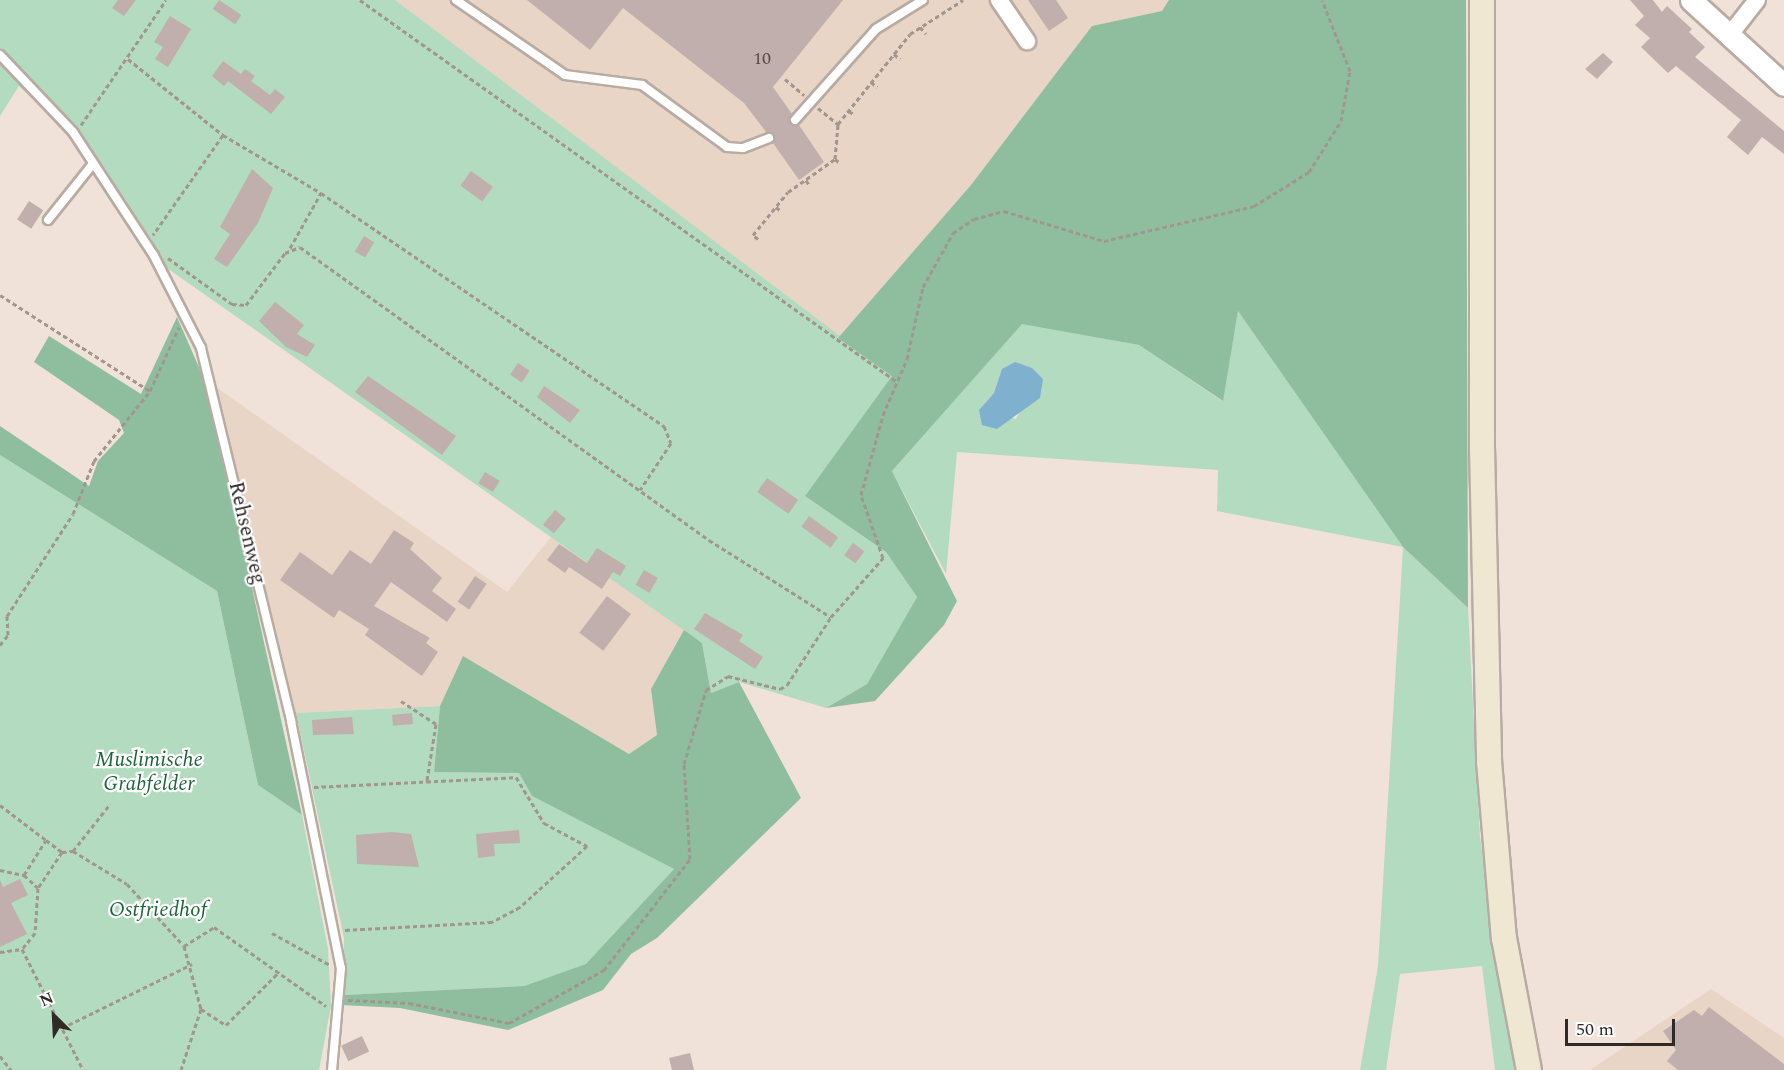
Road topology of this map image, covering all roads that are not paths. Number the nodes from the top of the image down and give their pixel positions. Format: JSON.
{"nodes":[{"id":1,"x":456,"y":0,"type":"edge"},
{"id":2,"x":923,"y":0,"type":"edge"},
{"id":3,"x":999,"y":0,"type":"edge"},
{"id":4,"x":1482,"y":0,"type":"edge"},
{"id":5,"x":1691,"y":0,"type":"edge"},
{"id":6,"x":1757,"y":0,"type":"edge"},
{"id":7,"x":1728,"y":37,"type":"junction"},
{"id":8,"x":1028,"y":41,"type":"dead end"},
{"id":9,"x":0,"y":55,"type":"edge"},
{"id":10,"x":1784,"y":85,"type":"edge"},
{"id":11,"x":795,"y":120,"type":"dead end"},
{"id":12,"x":769,"y":138,"type":"dead end"},
{"id":13,"x":92,"y":165,"type":"junction"},
{"id":14,"x":48,"y":220,"type":"dead end"},
{"id":15,"x":332,"y":1070,"type":"edge"},
{"id":16,"x":1529,"y":1070,"type":"edge"}],
"edges":[{"from":1,"to":12,"type":"lane"},
{"from":2,"to":11,"type":"lane"},
{"from":3,"to":8,"type":"street"},
{"from":4,"to":16,"type":"main road"},
{"from":5,"to":7,"type":"street"},
{"from":6,"to":7,"type":"street"},
{"from":7,"to":10,"type":"street"},
{"from":9,"to":13,"type":"lane","name":"Rehsenweg"},
{"from":13,"to":14,"type":"lane"},
{"from":13,"to":15,"type":"lane","name":"Rehsenweg"}]}
